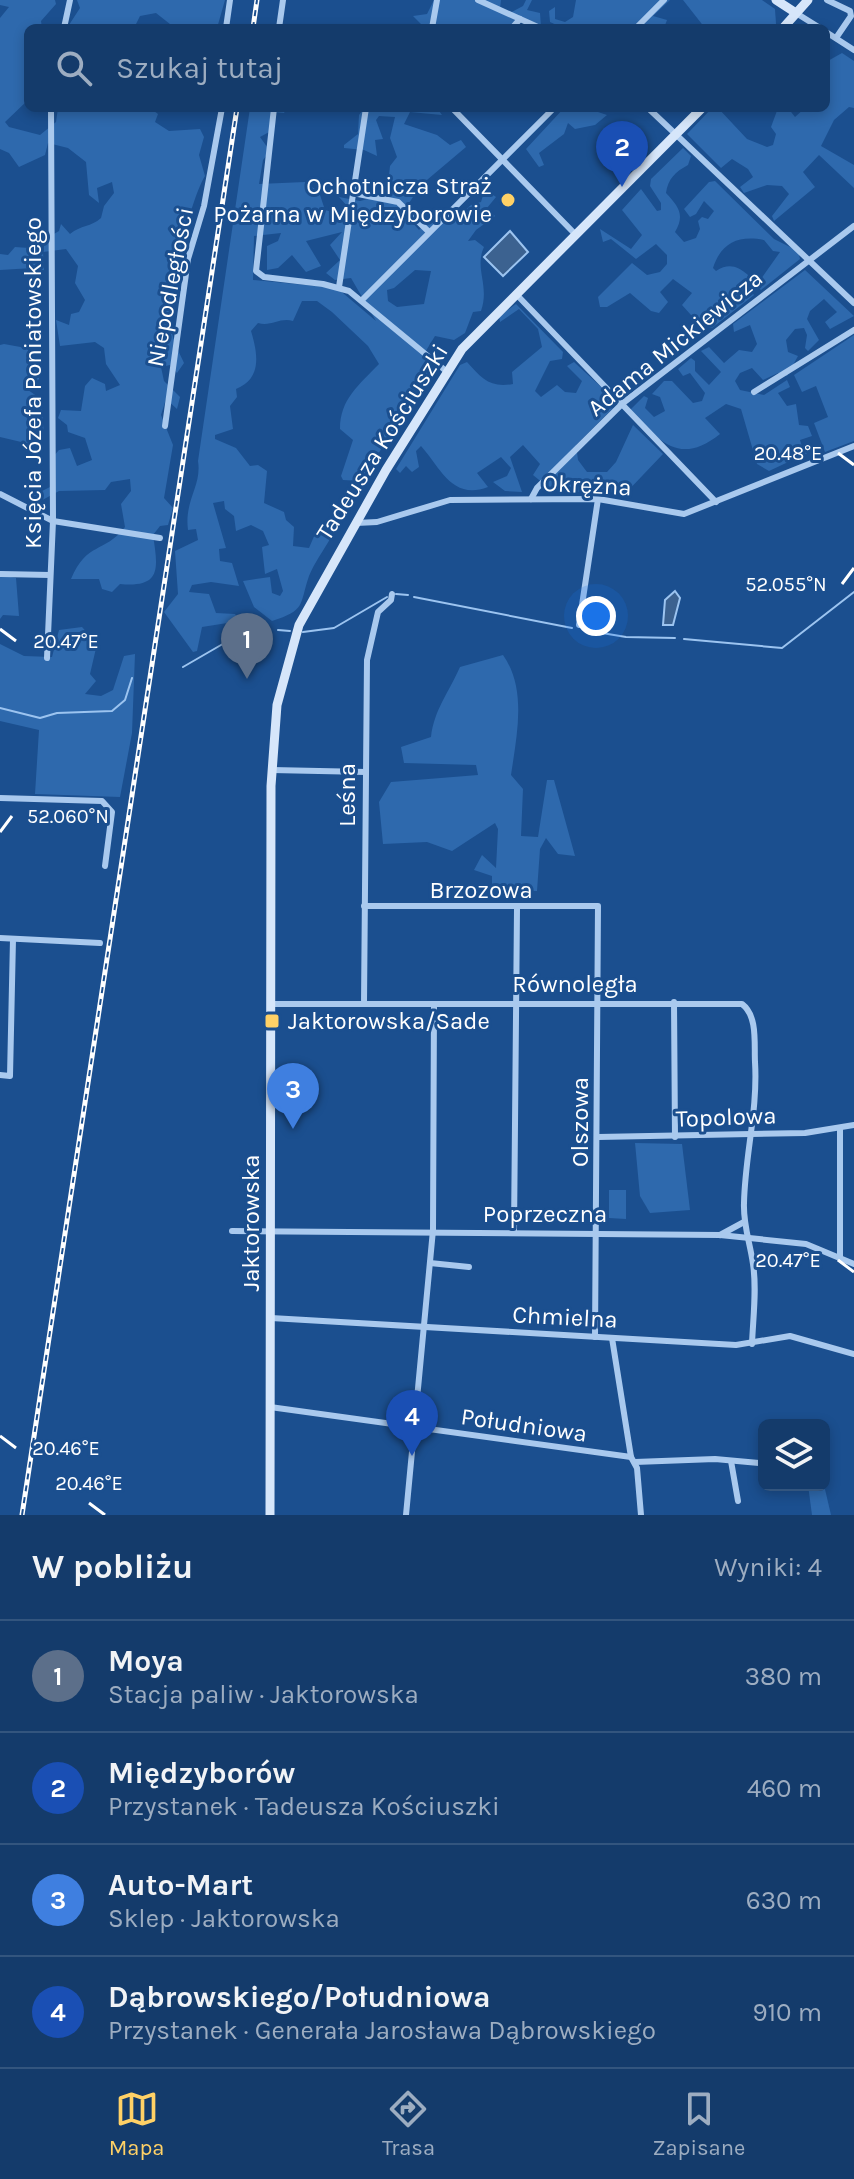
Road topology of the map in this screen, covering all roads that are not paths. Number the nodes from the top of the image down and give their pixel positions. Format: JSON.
{"nodes":[{"id":1,"x":70,"y":0,"type":"edge"},
{"id":2,"x":230,"y":0,"type":"edge"},
{"id":3,"x":283,"y":0,"type":"edge"},
{"id":4,"x":437,"y":0,"type":"edge"},
{"id":5,"x":478,"y":0,"type":"edge"},
{"id":6,"x":664,"y":0,"type":"edge"},
{"id":7,"x":776,"y":0,"type":"edge"},
{"id":8,"x":808,"y":0,"type":"edge"},
{"id":9,"x":828,"y":0,"type":"edge"},
{"id":10,"x":796,"y":13,"type":"junction"},
{"id":11,"x":520,"y":19,"type":"junction"},
{"id":12,"x":65,"y":24,"type":"edge"},
{"id":13,"x":227,"y":24,"type":"edge"},
{"id":14,"x":280,"y":24,"type":"edge"},
{"id":15,"x":433,"y":24,"type":"edge"},
{"id":16,"x":516,"y":24,"type":"edge"},
{"id":17,"x":531,"y":24,"type":"edge"},
{"id":18,"x":640,"y":24,"type":"edge"},
{"id":19,"x":786,"y":24,"type":"edge"},
{"id":20,"x":814,"y":24,"type":"edge"},
{"id":21,"x":830,"y":34,"type":"edge"},
{"id":22,"x":836,"y":38,"type":"junction"},
{"id":23,"x":854,"y":50,"type":"edge"},
{"id":24,"x":51,"y":112,"type":"edge"},
{"id":25,"x":221,"y":112,"type":"edge"},
{"id":26,"x":274,"y":112,"type":"edge"},
{"id":27,"x":365,"y":112,"type":"edge"},
{"id":28,"x":456,"y":112,"type":"edge"},
{"id":29,"x":550,"y":112,"type":"edge"},
{"id":30,"x":652,"y":112,"type":"edge"},
{"id":31,"x":698,"y":112,"type":"edge"},
{"id":32,"x":675,"y":135,"type":"junction"},
{"id":33,"x":503,"y":160,"type":"junction"},
{"id":34,"x":353,"y":193,"type":"junction"},
{"id":35,"x":854,"y":226,"type":"edge"},
{"id":36,"x":429,"y":232,"type":"junction"},
{"id":37,"x":575,"y":234,"type":"junction"},
{"id":38,"x":810,"y":258,"type":"junction"},
{"id":39,"x":339,"y":287,"type":"junction"},
{"id":40,"x":515,"y":293,"type":"junction"},
{"id":41,"x":363,"y":299,"type":"junction"},
{"id":42,"x":854,"y":303,"type":"edge"},
{"id":43,"x":854,"y":330,"type":"edge"},
{"id":44,"x":446,"y":371,"type":"junction"},
{"id":45,"x":754,"y":392,"type":"dead end"},
{"id":46,"x":623,"y":403,"type":"junction"},
{"id":47,"x":165,"y":426,"type":"dead end"},
{"id":48,"x":854,"y":446,"type":"edge"},
{"id":49,"x":0,"y":494,"type":"edge"},
{"id":50,"x":531,"y":499,"type":"junction"},
{"id":51,"x":598,"y":499,"type":"junction"},
{"id":52,"x":716,"y":502,"type":"junction"},
{"id":53,"x":53,"y":521,"type":"junction"},
{"id":54,"x":355,"y":522,"type":"junction"},
{"id":55,"x":160,"y":538,"type":"dead end"},
{"id":56,"x":1,"y":574,"type":"edge"},
{"id":57,"x":50,"y":575,"type":"junction"},
{"id":58,"x":392,"y":594,"type":"dead end"},
{"id":59,"x":579,"y":625,"type":"dead end"},
{"id":60,"x":291,"y":645,"type":"joint"},
{"id":61,"x":47,"y":658,"type":"dead end"},
{"id":62,"x":272,"y":770,"type":"junction"},
{"id":63,"x":366,"y":772,"type":"junction"},
{"id":64,"x":0,"y":798,"type":"edge"},
{"id":65,"x":105,"y":866,"type":"dead end"},
{"id":66,"x":364,"y":906,"type":"junction"},
{"id":67,"x":598,"y":906,"type":"joint"},
{"id":68,"x":517,"y":909,"type":"junction"},
{"id":69,"x":0,"y":938,"type":"edge"},
{"id":70,"x":13,"y":939,"type":"junction"},
{"id":71,"x":100,"y":943,"type":"dead end"},
{"id":72,"x":516,"y":1002,"type":"junction"},
{"id":73,"x":598,"y":1002,"type":"junction"},
{"id":74,"x":674,"y":1002,"type":"junction"},
{"id":75,"x":272,"y":1004,"type":"junction"},
{"id":76,"x":364,"y":1004,"type":"junction"},
{"id":77,"x":434,"y":1004,"type":"junction"},
{"id":78,"x":0,"y":1075,"type":"edge"},
{"id":79,"x":854,"y":1125,"type":"edge"},
{"id":80,"x":840,"y":1130,"type":"junction"},
{"id":81,"x":750,"y":1135,"type":"junction"},
{"id":82,"x":598,"y":1137,"type":"junction"},
{"id":83,"x":675,"y":1137,"type":"junction"},
{"id":84,"x":744,"y":1222,"type":"junction"},
{"id":85,"x":433,"y":1230,"type":"junction"},
{"id":86,"x":232,"y":1231,"type":"dead end"},
{"id":87,"x":271,"y":1231,"type":"junction"},
{"id":88,"x":514,"y":1232,"type":"junction"},
{"id":89,"x":598,"y":1232,"type":"junction"},
{"id":90,"x":720,"y":1235,"type":"junction"},
{"id":91,"x":746,"y":1238,"type":"junction"},
{"id":92,"x":840,"y":1259,"type":"junction"},
{"id":93,"x":430,"y":1263,"type":"junction"},
{"id":94,"x":854,"y":1264,"type":"edge"},
{"id":95,"x":469,"y":1267,"type":"dead end"},
{"id":96,"x":271,"y":1318,"type":"junction"},
{"id":97,"x":425,"y":1327,"type":"junction"},
{"id":98,"x":595,"y":1337,"type":"junction"},
{"id":99,"x":612,"y":1338,"type":"junction"},
{"id":100,"x":752,"y":1344,"type":"junction"},
{"id":101,"x":854,"y":1354,"type":"edge"},
{"id":102,"x":270,"y":1407,"type":"junction"},
{"id":103,"x":415,"y":1427,"type":"junction"},
{"id":104,"x":633,"y":1460,"type":"junction"},
{"id":105,"x":731,"y":1461,"type":"junction"},
{"id":106,"x":758,"y":1463,"type":"edge"},
{"id":107,"x":738,"y":1501,"type":"dead end"},
{"id":108,"x":270,"y":1515,"type":"edge"},
{"id":109,"x":406,"y":1515,"type":"edge"},
{"id":110,"x":641,"y":1515,"type":"edge"}],
"edges":[{"from":1,"to":12,"type":"street"},
{"from":2,"to":13,"type":"street"},
{"from":3,"to":14,"type":"street"},
{"from":4,"to":15,"type":"street"},
{"from":5,"to":11,"type":"street"},
{"from":6,"to":18,"type":"street"},
{"from":7,"to":10,"type":"main road"},
{"from":8,"to":10,"type":"main road"},
{"from":9,"to":22,"type":"street"},
{"from":10,"to":19,"type":"main road"},
{"from":10,"to":20,"type":"street"},
{"from":11,"to":16,"type":"street"},
{"from":11,"to":17,"type":"street"},
{"from":21,"to":22,"type":"street"},
{"from":22,"to":23,"type":"street"},
{"from":24,"to":53,"type":"street","name":"Księcia Józefa Poniatowskiego"},
{"from":25,"to":47,"type":"street","name":"Niepodległości"},
{"from":26,"to":39,"type":"street"},
{"from":27,"to":34,"type":"street"},
{"from":28,"to":33,"type":"street"},
{"from":29,"to":33,"type":"street"},
{"from":30,"to":32,"type":"street"},
{"from":31,"to":32,"type":"main road","name":"Tadeusza Kościuszki"},
{"from":32,"to":37,"type":"main road","name":"Tadeusza Kościuszki"},
{"from":32,"to":38,"type":"street"},
{"from":33,"to":36,"type":"street"},
{"from":33,"to":37,"type":"street"},
{"from":34,"to":36,"type":"street"},
{"from":34,"to":39,"type":"street"},
{"from":35,"to":38,"type":"street","name":"Adama Mickiewicza"},
{"from":36,"to":41,"type":"street"},
{"from":37,"to":40,"type":"main road","name":"Tadeusza Kościuszki"},
{"from":38,"to":42,"type":"street"},
{"from":38,"to":46,"type":"street","name":"Adama Mickiewicza"},
{"from":39,"to":41,"type":"street"},
{"from":40,"to":44,"type":"main road","name":"Tadeusza Kościuszki"},
{"from":40,"to":46,"type":"street"},
{"from":41,"to":44,"type":"street"},
{"from":43,"to":45,"type":"street"},
{"from":44,"to":54,"type":"main road","name":"Tadeusza Kościuszki"},
{"from":46,"to":50,"type":"street","name":"Adama Mickiewicza"},
{"from":46,"to":52,"type":"street"},
{"from":48,"to":52,"type":"street","name":"Okrężna"},
{"from":49,"to":53,"type":"street"},
{"from":50,"to":51,"type":"street","name":"Okrężna"},
{"from":50,"to":54,"type":"street","name":"Okrężna"},
{"from":51,"to":52,"type":"street","name":"Okrężna"},
{"from":51,"to":59,"type":"street"},
{"from":53,"to":55,"type":"street"},
{"from":53,"to":57,"type":"street","name":"Księcia Józefa Poniatowskiego"},
{"from":54,"to":60,"type":"main road","name":"Tadeusza Kościuszki"},
{"from":56,"to":57,"type":"street"},
{"from":57,"to":61,"type":"street","name":"Księcia Józefa Poniatowskiego"},
{"from":58,"to":63,"type":"street","name":"Leśna"},
{"from":60,"to":62,"type":"main road","name":"Jaktorowska"},
{"from":62,"to":63,"type":"street"},
{"from":62,"to":75,"type":"main road","name":"Jaktorowska"},
{"from":63,"to":66,"type":"street","name":"Leśna"},
{"from":64,"to":65,"type":"street"},
{"from":66,"to":68,"type":"street","name":"Brzozowa"},
{"from":66,"to":76,"type":"street","name":"Leśna"},
{"from":67,"to":68,"type":"street","name":"Brzozowa"},
{"from":67,"to":73,"type":"street","name":"Olszowa"},
{"from":68,"to":72,"type":"street"},
{"from":69,"to":70,"type":"street"},
{"from":70,"to":71,"type":"street"},
{"from":70,"to":78,"type":"street"},
{"from":72,"to":73,"type":"street","name":"Równoległa"},
{"from":72,"to":77,"type":"street","name":"Równoległa"},
{"from":72,"to":88,"type":"street"},
{"from":73,"to":74,"type":"street","name":"Równoległa"},
{"from":73,"to":82,"type":"street","name":"Olszowa"},
{"from":74,"to":81,"type":"street","name":"Równoległa"},
{"from":74,"to":83,"type":"street"},
{"from":75,"to":76,"type":"street","name":"Równoległa"},
{"from":75,"to":87,"type":"main road","name":"Jaktorowska"},
{"from":76,"to":77,"type":"street","name":"Równoległa"},
{"from":77,"to":85,"type":"street"},
{"from":79,"to":80,"type":"street","name":"Topolowa"},
{"from":80,"to":81,"type":"street","name":"Topolowa"},
{"from":80,"to":92,"type":"street"},
{"from":81,"to":83,"type":"street","name":"Topolowa"},
{"from":81,"to":84,"type":"street","name":"Równoległa"},
{"from":82,"to":83,"type":"street","name":"Topolowa"},
{"from":82,"to":89,"type":"street","name":"Olszowa"},
{"from":84,"to":90,"type":"street"},
{"from":84,"to":91,"type":"street","name":"Równoległa"},
{"from":85,"to":87,"type":"street","name":"Poprzeczna"},
{"from":85,"to":88,"type":"street","name":"Poprzeczna"},
{"from":85,"to":93,"type":"street"},
{"from":86,"to":87,"type":"street","name":"Poprzeczna"},
{"from":87,"to":96,"type":"main road","name":"Jaktorowska"},
{"from":88,"to":89,"type":"street","name":"Poprzeczna"},
{"from":89,"to":90,"type":"street","name":"Poprzeczna"},
{"from":89,"to":98,"type":"street","name":"Olszowa"},
{"from":90,"to":91,"type":"street","name":"Poprzeczna"},
{"from":91,"to":92,"type":"street","name":"Poprzeczna"},
{"from":91,"to":100,"type":"street","name":"Równoległa"},
{"from":92,"to":94,"type":"street","name":"Poprzeczna"},
{"from":93,"to":95,"type":"street"},
{"from":93,"to":97,"type":"street"},
{"from":96,"to":97,"type":"street","name":"Chmielna"},
{"from":96,"to":102,"type":"main road","name":"Jaktorowska"},
{"from":97,"to":98,"type":"street","name":"Chmielna"},
{"from":97,"to":103,"type":"street"},
{"from":98,"to":99,"type":"street","name":"Chmielna"},
{"from":99,"to":100,"type":"street","name":"Chmielna"},
{"from":99,"to":104,"type":"street"},
{"from":100,"to":101,"type":"street","name":"Chmielna"},
{"from":102,"to":103,"type":"street","name":"Południowa"},
{"from":102,"to":108,"type":"main road","name":"Jaktorowska"},
{"from":103,"to":104,"type":"street","name":"Południowa"},
{"from":103,"to":109,"type":"street"},
{"from":104,"to":105,"type":"street","name":"Południowa"},
{"from":104,"to":110,"type":"street"},
{"from":105,"to":106,"type":"street","name":"Południowa"},
{"from":105,"to":107,"type":"street"}]}
